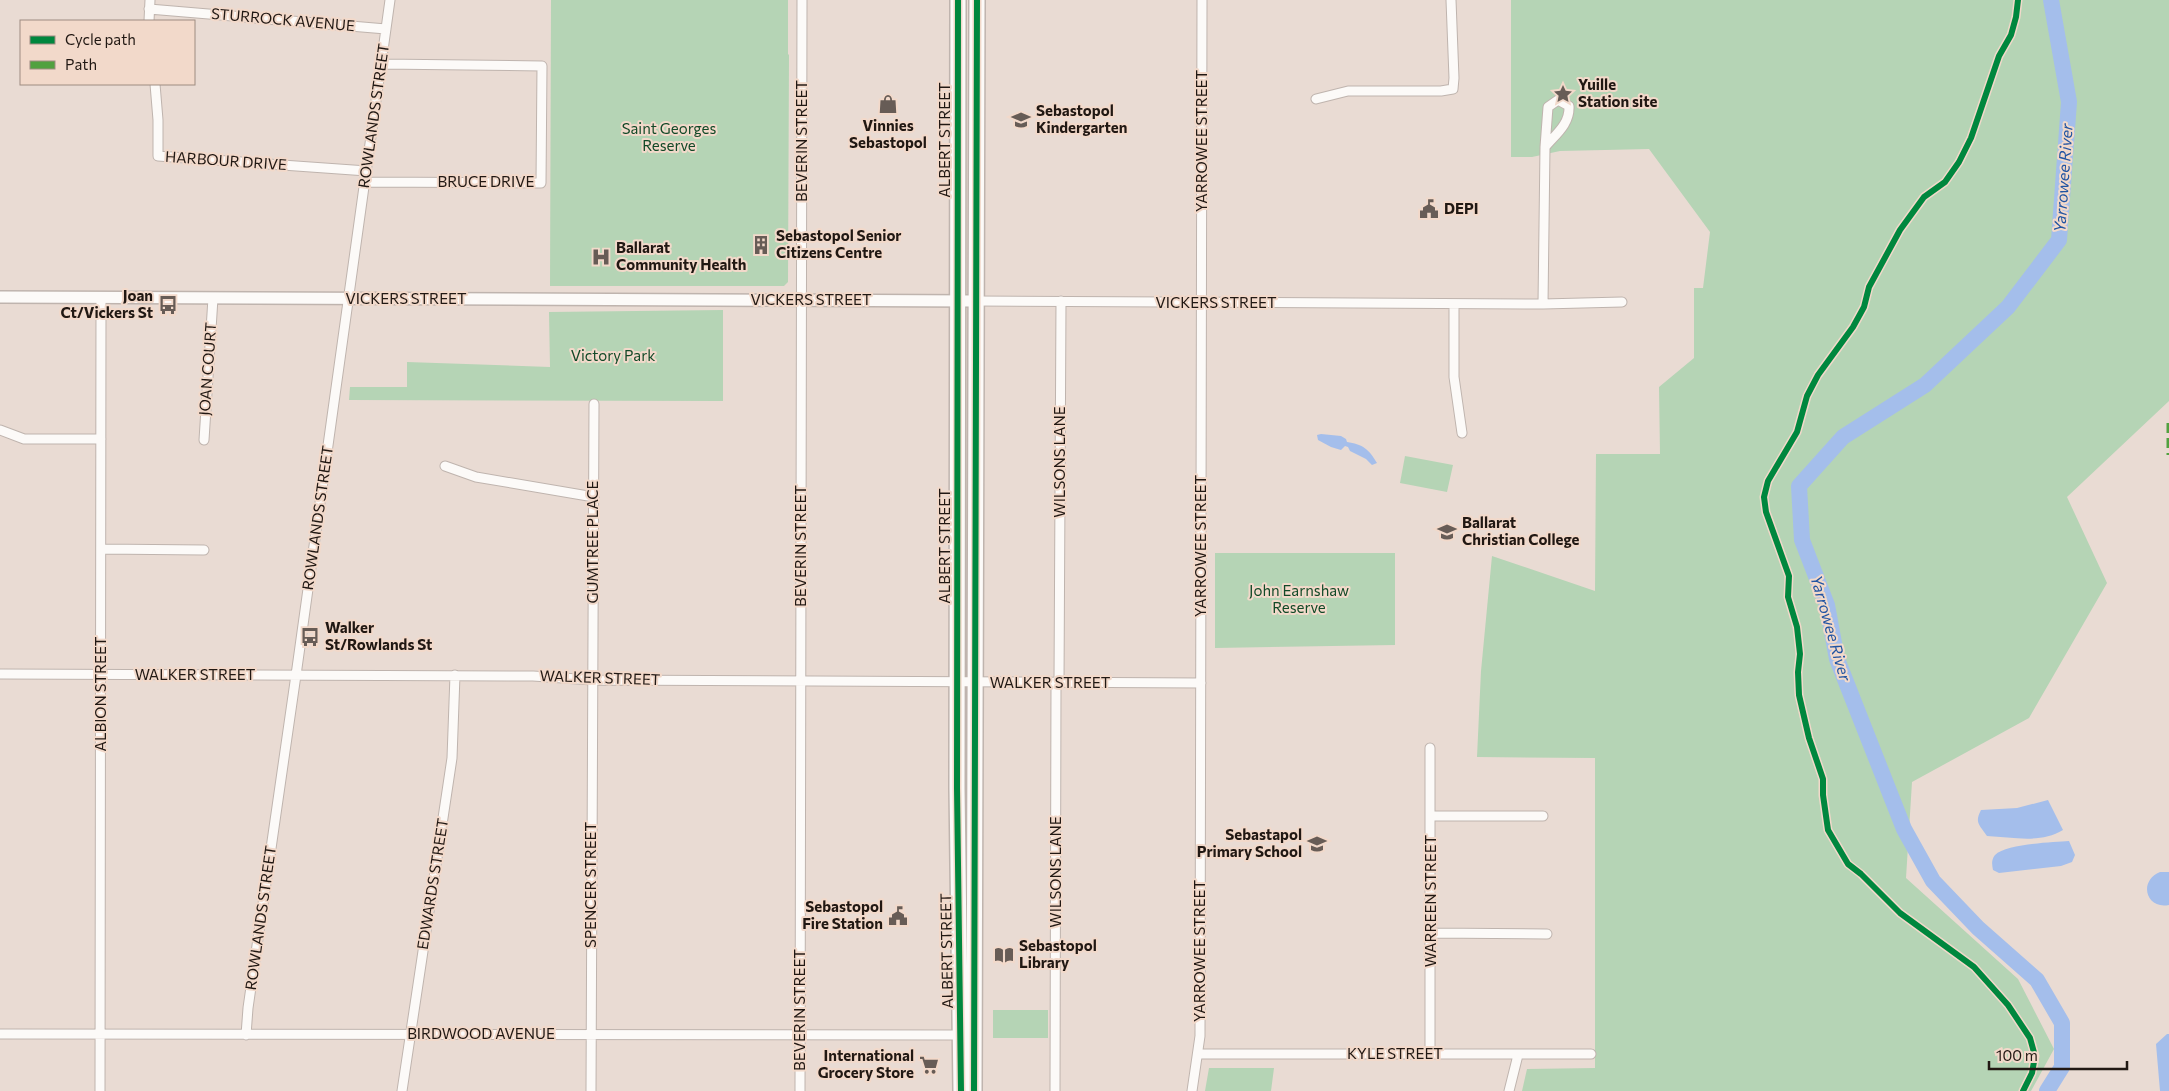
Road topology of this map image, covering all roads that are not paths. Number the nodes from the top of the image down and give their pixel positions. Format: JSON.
{"nodes":[{"id":1,"x":390,"y":0,"type":"edge"},
{"id":2,"x":802,"y":0,"type":"edge"},
{"id":3,"x":958,"y":0,"type":"edge"},
{"id":4,"x":977,"y":0,"type":"edge"},
{"id":5,"x":1202,"y":0,"type":"edge"},
{"id":6,"x":1452,"y":0,"type":"edge"},
{"id":7,"x":150,"y":4,"type":"edge"},
{"id":8,"x":149,"y":20,"type":"edge"},
{"id":9,"x":386,"y":29,"type":"junction"},
{"id":10,"x":382,"y":64,"type":"junction"},
{"id":11,"x":155,"y":85,"type":"edge"},
{"id":12,"x":1316,"y":99,"type":"dead end"},
{"id":13,"x":1545,"y":147,"type":"junction"},
{"id":14,"x":367,"y":171,"type":"junction"},
{"id":15,"x":366,"y":182,"type":"junction"},
{"id":16,"x":0,"y":297,"type":"edge"},
{"id":17,"x":101,"y":297,"type":"junction"},
{"id":18,"x":213,"y":298,"type":"junction"},
{"id":19,"x":349,"y":299,"type":"junction"},
{"id":20,"x":801,"y":300,"type":"junction"},
{"id":21,"x":957,"y":301,"type":"junction"},
{"id":22,"x":976,"y":301,"type":"junction"},
{"id":23,"x":1061,"y":301,"type":"junction"},
{"id":24,"x":1622,"y":302,"type":"dead end"},
{"id":25,"x":1202,"y":304,"type":"junction"},
{"id":26,"x":1454,"y":304,"type":"junction"},
{"id":27,"x":1543,"y":304,"type":"junction"},
{"id":28,"x":594,"y":404,"type":"dead end"},
{"id":29,"x":0,"y":430,"type":"edge"},
{"id":30,"x":1462,"y":433,"type":"dead end"},
{"id":31,"x":101,"y":439,"type":"junction"},
{"id":32,"x":204,"y":440,"type":"dead end"},
{"id":33,"x":445,"y":466,"type":"dead end"},
{"id":34,"x":594,"y":497,"type":"junction"},
{"id":35,"x":101,"y":549,"type":"junction"},
{"id":36,"x":204,"y":550,"type":"dead end"},
{"id":37,"x":0,"y":674,"type":"edge"},
{"id":38,"x":101,"y":674,"type":"junction"},
{"id":39,"x":296,"y":675,"type":"junction"},
{"id":40,"x":455,"y":675,"type":"junction"},
{"id":41,"x":592,"y":680,"type":"junction"},
{"id":42,"x":801,"y":681,"type":"junction"},
{"id":43,"x":956,"y":682,"type":"junction"},
{"id":44,"x":976,"y":682,"type":"junction"},
{"id":45,"x":1058,"y":683,"type":"junction"},
{"id":46,"x":1201,"y":683,"type":"junction"},
{"id":47,"x":1430,"y":748,"type":"dead end"},
{"id":48,"x":1431,"y":816,"type":"junction"},
{"id":49,"x":1543,"y":816,"type":"dead end"},
{"id":50,"x":1431,"y":933,"type":"junction"},
{"id":51,"x":1546,"y":934,"type":"dead end"},
{"id":52,"x":410,"y":1033,"type":"junction"},
{"id":53,"x":0,"y":1034,"type":"edge"},
{"id":54,"x":100,"y":1034,"type":"junction"},
{"id":55,"x":591,"y":1034,"type":"junction"},
{"id":56,"x":246,"y":1035,"type":"junction"},
{"id":57,"x":961,"y":1035,"type":"junction"},
{"id":58,"x":800,"y":1036,"type":"junction"},
{"id":59,"x":1198,"y":1054,"type":"junction"},
{"id":60,"x":1430,"y":1054,"type":"junction"},
{"id":61,"x":1591,"y":1054,"type":"dead end"},
{"id":62,"x":1518,"y":1055,"type":"junction"},
{"id":63,"x":100,"y":1091,"type":"edge"},
{"id":64,"x":402,"y":1091,"type":"edge"},
{"id":65,"x":591,"y":1091,"type":"edge"},
{"id":66,"x":800,"y":1091,"type":"edge"},
{"id":67,"x":961,"y":1091,"type":"edge"},
{"id":68,"x":974,"y":1091,"type":"edge"},
{"id":69,"x":1055,"y":1091,"type":"edge"},
{"id":70,"x":1192,"y":1091,"type":"edge"},
{"id":71,"x":1509,"y":1091,"type":"edge"}],
"edges":[{"from":1,"to":9,"type":"street","name":"ROWLANDS STREET"},
{"from":2,"to":20,"type":"street","name":"BEVERIN STREET"},
{"from":3,"to":21,"type":"highway","name":"ALBERT STREET"},
{"from":4,"to":22,"type":"highway","name":"ALBERT STREET"},
{"from":5,"to":25,"type":"street","name":"YARROWEE STREET"},
{"from":6,"to":12,"type":"street"},
{"from":7,"to":8,"type":"street"},
{"from":7,"to":9,"type":"street","name":"STURROCK AVENUE"},
{"from":9,"to":10,"type":"street","name":"ROWLANDS STREET"},
{"from":10,"to":14,"type":"street","name":"ROWLANDS STREET"},
{"from":10,"to":15,"type":"street","name":"BRUCE DRIVE"},
{"from":11,"to":14,"type":"street","name":"HARBOUR DRIVE"},
{"from":13,"to":13,"type":"street"},
{"from":13,"to":27,"type":"street"},
{"from":14,"to":15,"type":"street","name":"ROWLANDS STREET"},
{"from":15,"to":19,"type":"street","name":"ROWLANDS STREET"},
{"from":16,"to":17,"type":"street","name":"VICKERS STREET"},
{"from":17,"to":18,"type":"street","name":"VICKERS STREET"},
{"from":17,"to":31,"type":"street","name":"ALBION STREET"},
{"from":18,"to":19,"type":"street","name":"VICKERS STREET"},
{"from":18,"to":32,"type":"street","name":"JOAN COURT"},
{"from":19,"to":20,"type":"street","name":"VICKERS STREET"},
{"from":19,"to":39,"type":"street","name":"ROWLANDS STREET"},
{"from":20,"to":21,"type":"street","name":"VICKERS STREET"},
{"from":20,"to":42,"type":"street","name":"BEVERIN STREET"},
{"from":21,"to":22,"type":"street","name":"VICKERS STREET"},
{"from":21,"to":43,"type":"highway","name":"ALBERT STREET"},
{"from":22,"to":23,"type":"street","name":"VICKERS STREET"},
{"from":22,"to":44,"type":"highway","name":"ALBERT STREET"},
{"from":23,"to":25,"type":"street","name":"VICKERS STREET"},
{"from":23,"to":45,"type":"street","name":"WILSONS LANE"},
{"from":24,"to":27,"type":"street","name":"VICKERS STREET"},
{"from":25,"to":26,"type":"street","name":"VICKERS STREET"},
{"from":25,"to":46,"type":"street","name":"YARROWEE STREET"},
{"from":26,"to":27,"type":"street","name":"VICKERS STREET"},
{"from":26,"to":30,"type":"street"},
{"from":28,"to":34,"type":"street","name":"GUMTREE PLACE"},
{"from":29,"to":31,"type":"street"},
{"from":31,"to":35,"type":"street","name":"ALBION STREET"},
{"from":33,"to":34,"type":"street"},
{"from":34,"to":41,"type":"street","name":"GUMTREE PLACE"},
{"from":35,"to":36,"type":"street"},
{"from":35,"to":38,"type":"street","name":"ALBION STREET"},
{"from":37,"to":38,"type":"street","name":"WALKER STREET"},
{"from":38,"to":39,"type":"street","name":"WALKER STREET"},
{"from":38,"to":54,"type":"street","name":"ALBION STREET"},
{"from":39,"to":40,"type":"street","name":"WALKER STREET"},
{"from":39,"to":56,"type":"street","name":"ROWLANDS STREET"},
{"from":40,"to":41,"type":"street","name":"WALKER STREET"},
{"from":40,"to":52,"type":"street","name":"EDWARDS STREET"},
{"from":41,"to":42,"type":"street","name":"WALKER STREET"},
{"from":41,"to":55,"type":"street","name":"SPENCER STREET"},
{"from":42,"to":43,"type":"street","name":"WALKER STREET"},
{"from":42,"to":58,"type":"street","name":"BEVERIN STREET"},
{"from":43,"to":44,"type":"street","name":"WALKER STREET"},
{"from":43,"to":57,"type":"highway","name":"ALBERT STREET"},
{"from":44,"to":45,"type":"street","name":"WALKER STREET"},
{"from":44,"to":68,"type":"highway","name":"ALBERT STREET"},
{"from":45,"to":46,"type":"street","name":"WALKER STREET"},
{"from":45,"to":69,"type":"street","name":"WILSONS LANE"},
{"from":46,"to":59,"type":"street","name":"YARROWEE STREET"},
{"from":47,"to":48,"type":"street","name":"WARREEN STREET"},
{"from":48,"to":49,"type":"street"},
{"from":48,"to":50,"type":"street","name":"WARREEN STREET"},
{"from":50,"to":51,"type":"street"},
{"from":50,"to":60,"type":"street","name":"WARREEN STREET"},
{"from":52,"to":55,"type":"street","name":"BIRDWOOD AVENUE"},
{"from":52,"to":56,"type":"street","name":"BIRDWOOD AVENUE"},
{"from":52,"to":64,"type":"street","name":"EDWARDS STREET"},
{"from":53,"to":54,"type":"street","name":"BIRDWOOD AVENUE"},
{"from":54,"to":56,"type":"street","name":"BIRDWOOD AVENUE"},
{"from":54,"to":63,"type":"street","name":"ALBION STREET"},
{"from":55,"to":58,"type":"street","name":"BIRDWOOD AVENUE"},
{"from":55,"to":65,"type":"street","name":"SPENCER STREET"},
{"from":57,"to":58,"type":"street","name":"BIRDWOOD AVENUE"},
{"from":57,"to":67,"type":"highway","name":"ALBERT STREET"},
{"from":58,"to":66,"type":"street","name":"BEVERIN STREET"},
{"from":59,"to":60,"type":"street","name":"KYLE STREET"},
{"from":59,"to":70,"type":"street","name":"YARROWEE STREET"},
{"from":60,"to":62,"type":"street","name":"KYLE STREET"},
{"from":61,"to":62,"type":"street","name":"KYLE STREET"},
{"from":62,"to":71,"type":"street"}]}
